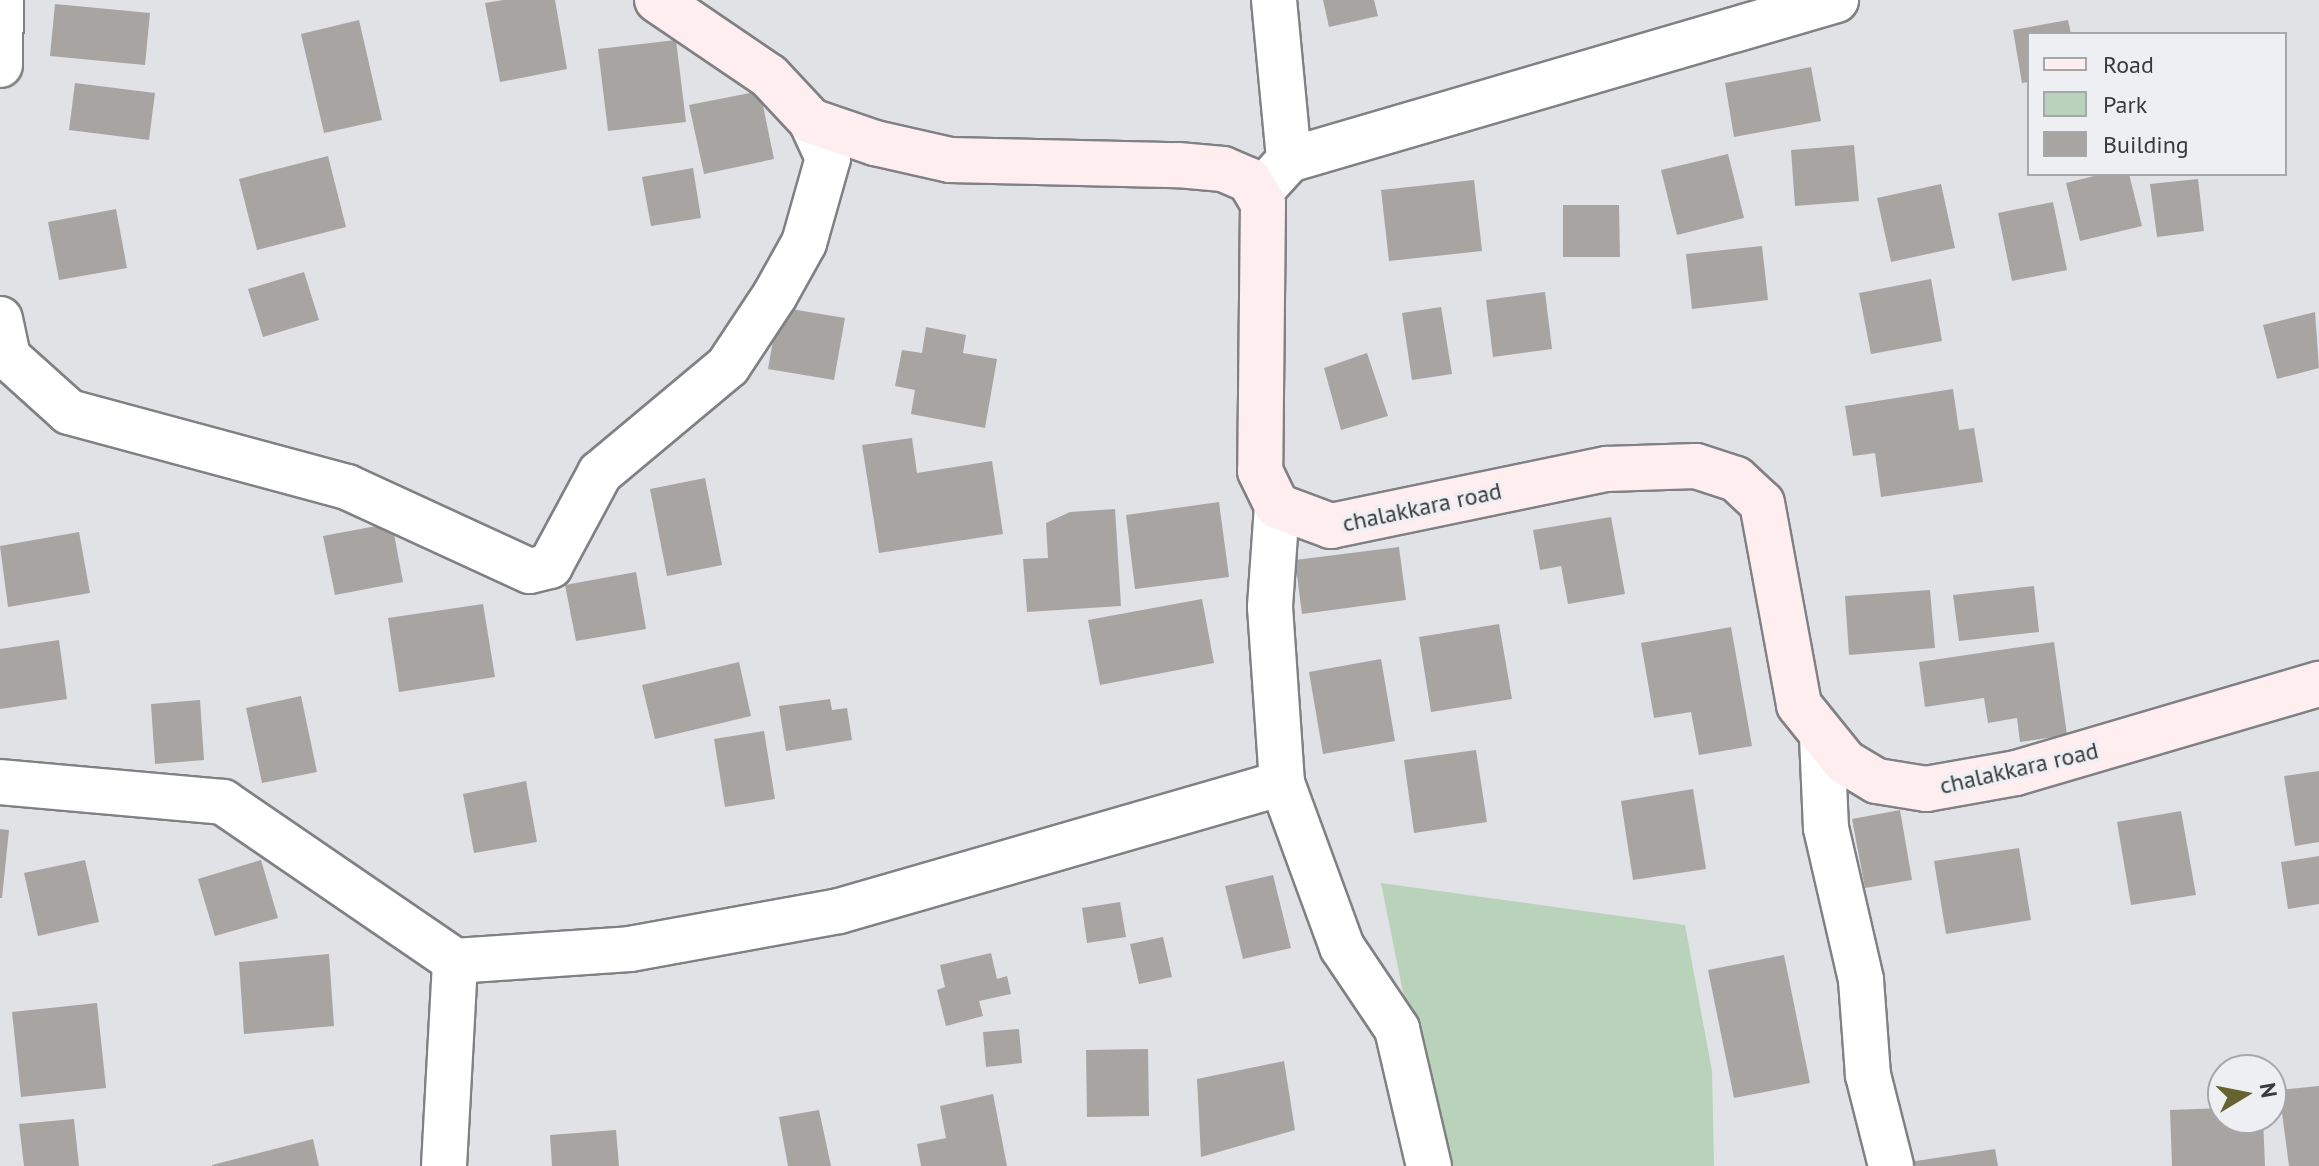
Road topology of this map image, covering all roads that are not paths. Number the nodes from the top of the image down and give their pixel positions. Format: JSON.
{"nodes":[{"id":1,"x":1,"y":0,"type":"edge"},
{"id":2,"x":657,"y":0,"type":"edge"},
{"id":3,"x":1274,"y":0,"type":"edge"},
{"id":4,"x":1836,"y":0,"type":"edge"},
{"id":5,"x":0,"y":65,"type":"edge"},
{"id":6,"x":811,"y":121,"type":"junction"},
{"id":7,"x":1289,"y":160,"type":"junction"},
{"id":8,"x":1259,"y":193,"type":"junction"},
{"id":9,"x":0,"y":319,"type":"edge"},
{"id":10,"x":1277,"y":506,"type":"junction"},
{"id":11,"x":2319,"y":684,"type":"edge"},
{"id":12,"x":1822,"y":737,"type":"junction"},
{"id":13,"x":0,"y":782,"type":"edge"},
{"id":14,"x":1282,"y":783,"type":"junction"},
{"id":15,"x":455,"y":961,"type":"junction"},
{"id":16,"x":444,"y":1166,"type":"edge"},
{"id":17,"x":1429,"y":1166,"type":"edge"},
{"id":18,"x":1891,"y":1166,"type":"edge"}],
"edges":[{"from":1,"to":5,"type":"street"},
{"from":2,"to":6,"type":"main road"},
{"from":3,"to":7,"type":"street"},
{"from":4,"to":7,"type":"street"},
{"from":6,"to":8,"type":"main road"},
{"from":6,"to":9,"type":"street"},
{"from":7,"to":8,"type":"street"},
{"from":8,"to":10,"type":"main road"},
{"from":10,"to":12,"type":"main road","name":"chalakkara road"},
{"from":10,"to":14,"type":"street"},
{"from":11,"to":12,"type":"main road","name":"chalakkara road"},
{"from":12,"to":18,"type":"street"},
{"from":13,"to":15,"type":"street"},
{"from":14,"to":15,"type":"street"},
{"from":14,"to":17,"type":"street"},
{"from":15,"to":16,"type":"street"}]}
